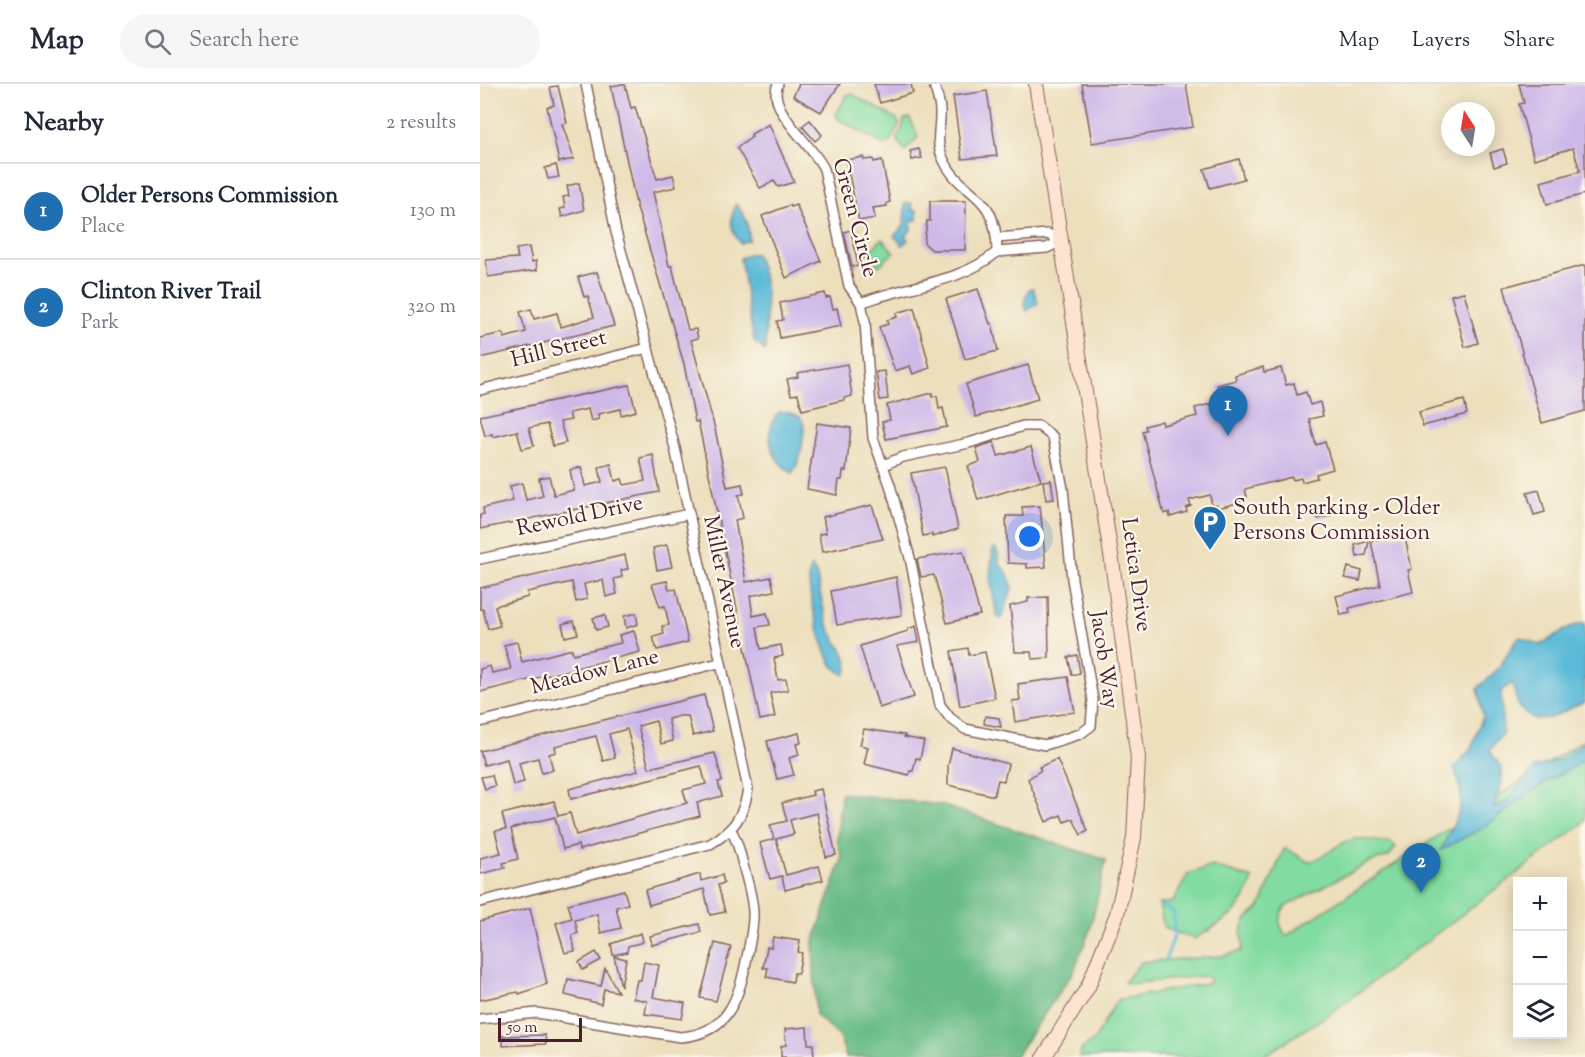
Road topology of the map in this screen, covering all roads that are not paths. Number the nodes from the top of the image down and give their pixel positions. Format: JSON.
{"nodes":[{"id":1,"x":586,"y":84,"type":"edge"},
{"id":2,"x":778,"y":84,"type":"edge"},
{"id":3,"x":934,"y":84,"type":"edge"},
{"id":4,"x":1036,"y":84,"type":"edge"},
{"id":5,"x":997,"y":238,"type":"junction"},
{"id":6,"x":1061,"y":241,"type":"junction"},
{"id":7,"x":998,"y":252,"type":"junction"},
{"id":8,"x":861,"y":303,"type":"junction"},
{"id":9,"x":648,"y":348,"type":"junction"},
{"id":10,"x":480,"y":390,"type":"edge"},
{"id":11,"x":883,"y":465,"type":"junction"},
{"id":12,"x":688,"y":514,"type":"junction"},
{"id":13,"x":480,"y":559,"type":"edge"},
{"id":14,"x":719,"y":663,"type":"junction"},
{"id":15,"x":480,"y":722,"type":"edge"},
{"id":16,"x":731,"y":830,"type":"junction"},
{"id":17,"x":480,"y":902,"type":"edge"},
{"id":18,"x":480,"y":1019,"type":"edge"},
{"id":19,"x":1044,"y":1057,"type":"edge"}],
"edges":[{"from":1,"to":9,"type":"street","name":"Miller Avenue"},
{"from":2,"to":8,"type":"street","name":"Green Circle"},
{"from":3,"to":5,"type":"street"},
{"from":4,"to":6,"type":"street","name":"Letica Drive"},
{"from":5,"to":6,"type":"street"},
{"from":5,"to":7,"type":"street"},
{"from":6,"to":7,"type":"street"},
{"from":6,"to":19,"type":"street","name":"Letica Drive"},
{"from":7,"to":8,"type":"street"},
{"from":8,"to":11,"type":"street","name":"Jacob Way"},
{"from":9,"to":10,"type":"street","name":"Hill Street"},
{"from":9,"to":12,"type":"street","name":"Miller Avenue"},
{"from":11,"to":11,"type":"street","name":"Jacob Way"},
{"from":12,"to":13,"type":"street","name":"Rewold Drive"},
{"from":12,"to":14,"type":"street","name":"Miller Avenue"},
{"from":14,"to":15,"type":"street","name":"Meadow Lane"},
{"from":14,"to":16,"type":"street","name":"Miller Avenue"},
{"from":16,"to":17,"type":"street"},
{"from":16,"to":18,"type":"street"}]}
